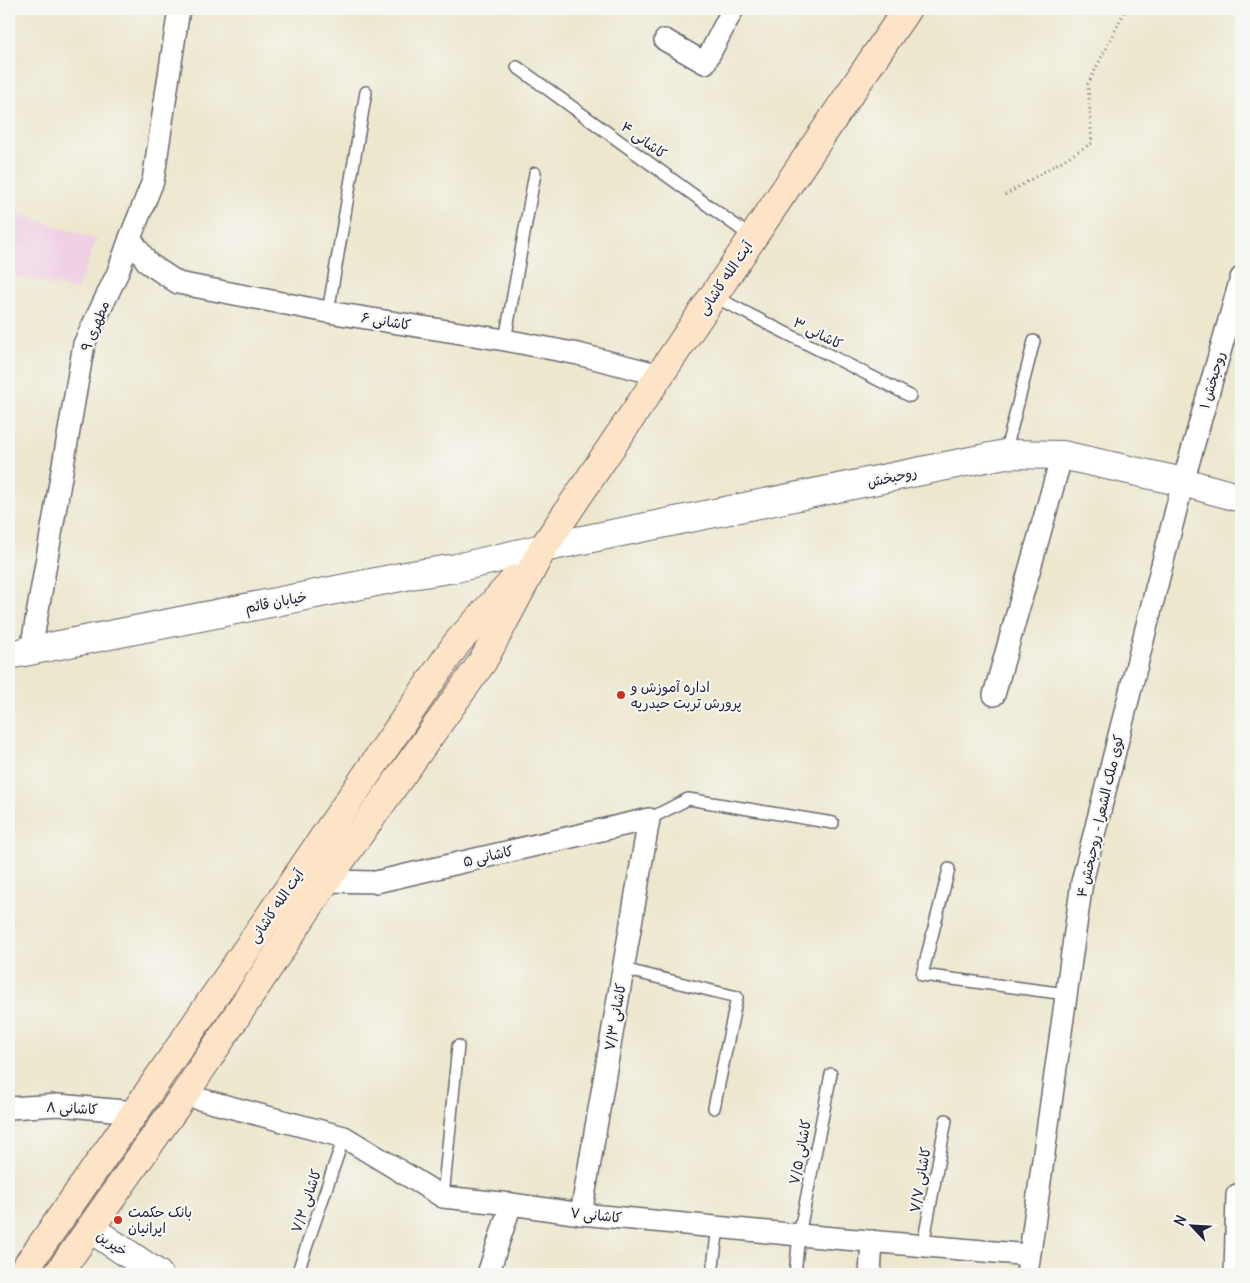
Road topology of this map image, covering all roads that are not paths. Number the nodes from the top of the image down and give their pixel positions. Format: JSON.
{"nodes":[{"id":1,"x":179,"y":9,"type":"edge"},
{"id":2,"x":733,"y":9,"type":"edge"},
{"id":3,"x":907,"y":9,"type":"edge"},
{"id":4,"x":665,"y":40,"type":"dead end"},
{"id":5,"x":518,"y":67,"type":"dead end"},
{"id":6,"x":366,"y":92,"type":"dead end"},
{"id":7,"x":535,"y":173,"type":"dead end"},
{"id":8,"x":130,"y":238,"type":"junction"},
{"id":9,"x":753,"y":238,"type":"junction"},
{"id":10,"x":1241,"y":278,"type":"edge"},
{"id":11,"x":713,"y":296,"type":"junction"},
{"id":12,"x":328,"y":312,"type":"junction"},
{"id":13,"x":505,"y":340,"type":"junction"},
{"id":14,"x":1034,"y":341,"type":"dead end"},
{"id":15,"x":660,"y":375,"type":"junction"},
{"id":16,"x":910,"y":396,"type":"dead end"},
{"id":17,"x":1005,"y":454,"type":"junction"},
{"id":18,"x":1062,"y":455,"type":"junction"},
{"id":19,"x":1183,"y":482,"type":"junction"},
{"id":20,"x":1241,"y":498,"type":"edge"},
{"id":21,"x":543,"y":548,"type":"junction"},
{"id":22,"x":20,"y":653,"type":"edge"},
{"id":23,"x":994,"y":695,"type":"dead end"},
{"id":24,"x":649,"y":819,"type":"junction"},
{"id":25,"x":833,"y":822,"type":"dead end"},
{"id":26,"x":949,"y":869,"type":"dead end"},
{"id":27,"x":326,"y":881,"type":"junction"},
{"id":28,"x":623,"y":969,"type":"junction"},
{"id":29,"x":1066,"y":994,"type":"junction"},
{"id":30,"x":458,"y":1046,"type":"dead end"},
{"id":31,"x":831,"y":1074,"type":"dead end"},
{"id":32,"x":184,"y":1095,"type":"junction"},
{"id":33,"x":9,"y":1108,"type":"edge"},
{"id":34,"x":714,"y":1108,"type":"dead end"},
{"id":35,"x":135,"y":1112,"type":"junction"},
{"id":36,"x":946,"y":1120,"type":"dead end"},
{"id":37,"x":344,"y":1137,"type":"junction"},
{"id":38,"x":1241,"y":1195,"type":"edge"},
{"id":39,"x":443,"y":1198,"type":"junction"},
{"id":40,"x":511,"y":1204,"type":"junction"},
{"id":41,"x":581,"y":1214,"type":"junction"},
{"id":42,"x":718,"y":1227,"type":"junction"},
{"id":43,"x":91,"y":1229,"type":"junction"},
{"id":44,"x":799,"y":1235,"type":"junction"},
{"id":45,"x":872,"y":1241,"type":"junction"},
{"id":46,"x":923,"y":1245,"type":"junction"},
{"id":47,"x":1028,"y":1265,"type":"edge"},
{"id":48,"x":21,"y":1274,"type":"edge"},
{"id":49,"x":58,"y":1274,"type":"edge"},
{"id":50,"x":158,"y":1274,"type":"edge"},
{"id":51,"x":297,"y":1274,"type":"edge"},
{"id":52,"x":488,"y":1274,"type":"edge"},
{"id":53,"x":712,"y":1274,"type":"edge"},
{"id":54,"x":795,"y":1274,"type":"edge"},
{"id":55,"x":870,"y":1274,"type":"edge"},
{"id":56,"x":1235,"y":1274,"type":"edge"}],
"edges":[{"from":1,"to":8,"type":"street","name":"مطهری ۹"},
{"from":2,"to":4,"type":"street"},
{"from":3,"to":9,"type":"main road","name":"آیت الله کاشانی"},
{"from":5,"to":9,"type":"lane","name":"کاشانی ۴"},
{"from":6,"to":12,"type":"lane"},
{"from":7,"to":13,"type":"lane"},
{"from":8,"to":12,"type":"street","name":"کاشانی ۶"},
{"from":8,"to":22,"type":"street","name":"مطهری ۹"},
{"from":9,"to":11,"type":"main road","name":"آیت الله کاشانی"},
{"from":10,"to":19,"type":"street","name":"روحبخش ۱"},
{"from":11,"to":15,"type":"main road","name":"آیت الله کاشانی"},
{"from":11,"to":16,"type":"lane","name":"کاشانی ۳"},
{"from":12,"to":13,"type":"street","name":"کاشانی ۶"},
{"from":13,"to":15,"type":"street","name":"کاشانی ۶"},
{"from":14,"to":17,"type":"lane"},
{"from":15,"to":21,"type":"main road","name":"آیت الله کاشانی"},
{"from":17,"to":18,"type":"street","name":"روحبخش"},
{"from":17,"to":21,"type":"street","name":"روحبخش"},
{"from":18,"to":19,"type":"street","name":"روحبخش"},
{"from":18,"to":23,"type":"street"},
{"from":19,"to":20,"type":"street","name":"روحبخش"},
{"from":19,"to":29,"type":"street","name":"کوی ملک الشعرا - روحبخش ۴"},
{"from":21,"to":22,"type":"street","name":"خیابان قائم"},
{"from":21,"to":27,"type":"main road","name":"آیت الله کاشانی"},
{"from":21,"to":35,"type":"main road","name":"آیت الله کاشانی"},
{"from":24,"to":25,"type":"lane"},
{"from":24,"to":27,"type":"street","name":"کاشانی ۵"},
{"from":24,"to":28,"type":"street","name":"کاشانی ۷/۳"},
{"from":26,"to":29,"type":"lane"},
{"from":27,"to":32,"type":"main road","name":"آیت الله کاشانی"},
{"from":28,"to":34,"type":"lane"},
{"from":28,"to":41,"type":"street","name":"کاشانی ۷/۳"},
{"from":29,"to":47,"type":"street","name":"کوی ملک الشعرا - روحبخش ۴"},
{"from":30,"to":39,"type":"lane"},
{"from":31,"to":44,"type":"lane","name":"کاشانی ۷/۵"},
{"from":32,"to":37,"type":"street","name":"کاشانی ۷"},
{"from":32,"to":43,"type":"main road","name":"آیت الله کاشانی"},
{"from":33,"to":35,"type":"street","name":"کاشانی ۸"},
{"from":35,"to":48,"type":"main road","name":"آیت الله کاشانی"},
{"from":36,"to":46,"type":"lane","name":"کاشانی ۷/۷"},
{"from":37,"to":39,"type":"street","name":"کاشانی ۷"},
{"from":37,"to":51,"type":"lane","name":"کاشانی ۷/۲"},
{"from":38,"to":56,"type":"street"},
{"from":39,"to":40,"type":"street","name":"کاشانی ۷"},
{"from":40,"to":41,"type":"street","name":"کاشانی ۷"},
{"from":40,"to":52,"type":"street"},
{"from":41,"to":42,"type":"street","name":"کاشانی ۷"},
{"from":42,"to":44,"type":"street","name":"کاشانی ۷"},
{"from":42,"to":53,"type":"lane"},
{"from":43,"to":49,"type":"main road","name":"آیت الله کاشانی"},
{"from":43,"to":50,"type":"street","name":"خیرین"},
{"from":44,"to":45,"type":"street","name":"کاشانی ۷"},
{"from":44,"to":54,"type":"lane","name":"کاشانی ۷/۵"},
{"from":45,"to":46,"type":"street","name":"کاشانی ۷"},
{"from":45,"to":55,"type":"street"},
{"from":46,"to":47,"type":"street","name":"کاشانی ۷"}]}
